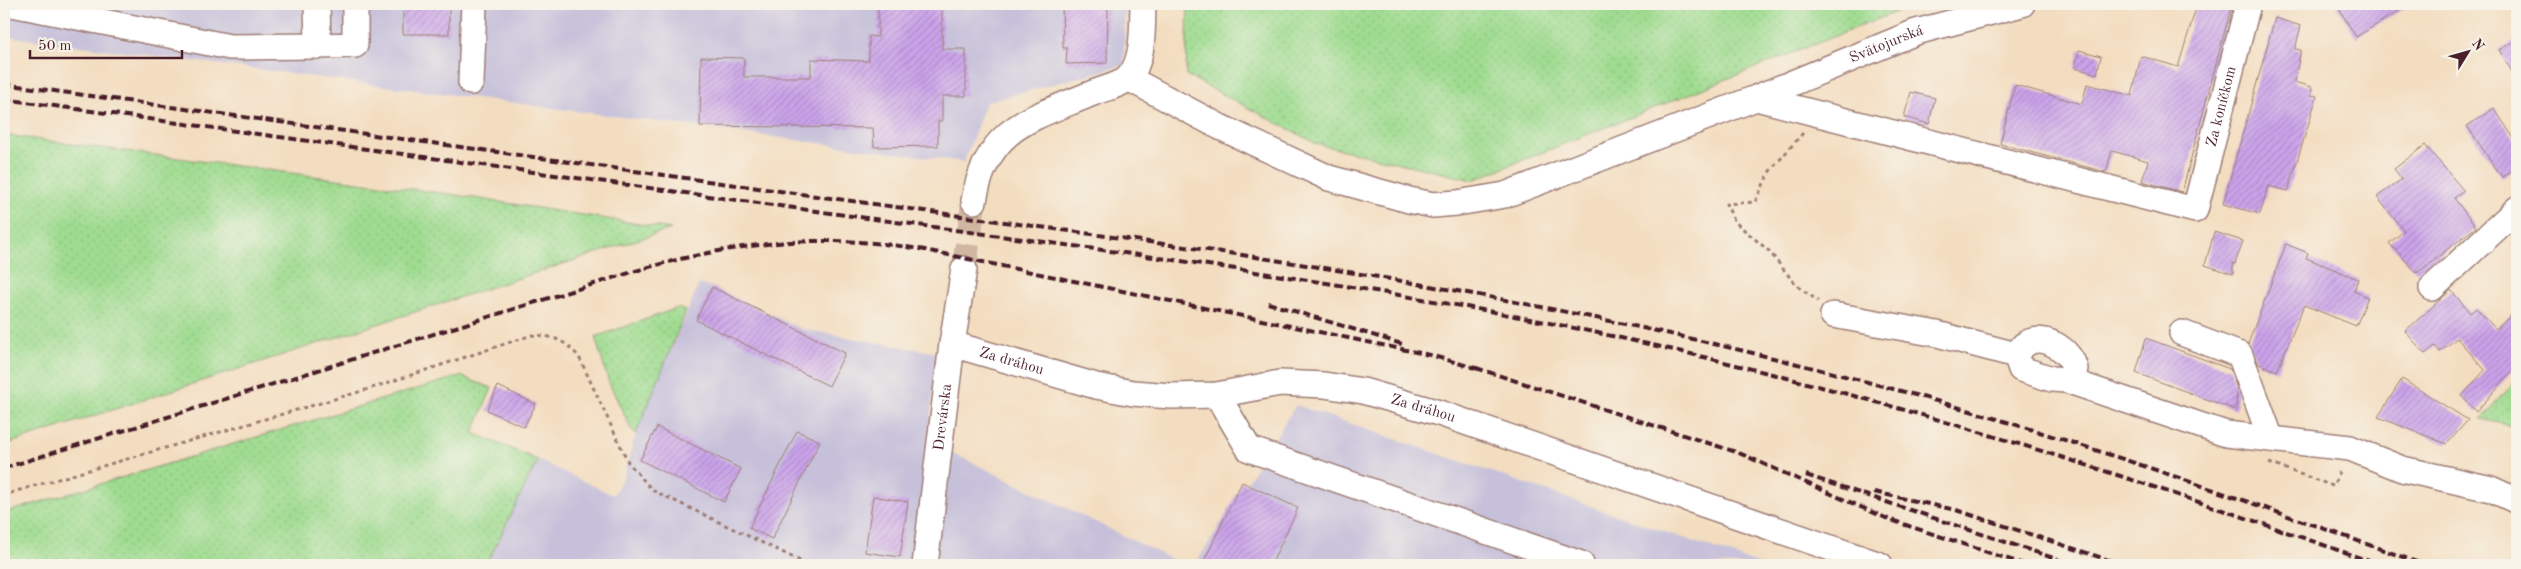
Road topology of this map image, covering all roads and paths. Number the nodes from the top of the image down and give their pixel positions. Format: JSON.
{"nodes":[{"id":1,"x":12,"y":4,"type":"edge"},
{"id":2,"x":317,"y":4,"type":"edge"},
{"id":3,"x":355,"y":4,"type":"edge"},
{"id":4,"x":474,"y":4,"type":"edge"},
{"id":5,"x":1143,"y":4,"type":"edge"},
{"id":6,"x":2022,"y":4,"type":"edge"},
{"id":7,"x":2248,"y":4,"type":"edge"},
{"id":8,"x":318,"y":46,"type":"junction"},
{"id":9,"x":1128,"y":78,"type":"junction"},
{"id":10,"x":471,"y":82,"type":"dead end"},
{"id":11,"x":1756,"y":98,"type":"junction"},
{"id":12,"x":1815,"y":113,"type":"junction"},
{"id":13,"x":974,"y":201,"type":"tunnel mouth"},
{"id":14,"x":2517,"y":209,"type":"edge"},
{"id":15,"x":964,"y":268,"type":"tunnel mouth"},
{"id":16,"x":2432,"y":288,"type":"dead end"},
{"id":17,"x":1833,"y":315,"type":"joint"},
{"id":18,"x":2182,"y":333,"type":"dead end"},
{"id":19,"x":952,"y":344,"type":"junction"},
{"id":20,"x":2016,"y":355,"type":"junction"},
{"id":21,"x":2066,"y":380,"type":"junction"},
{"id":22,"x":1218,"y":395,"type":"junction"},
{"id":23,"x":2271,"y":439,"type":"junction"},
{"id":24,"x":2491,"y":489,"type":"junction"},
{"id":25,"x":2517,"y":489,"type":"edge"},
{"id":26,"x":4,"y":498,"type":"edge"},
{"id":27,"x":2517,"y":501,"type":"edge"},
{"id":28,"x":1581,"y":564,"type":"dead end"},
{"id":29,"x":809,"y":565,"type":"edge"},
{"id":30,"x":925,"y":565,"type":"edge"},
{"id":31,"x":1880,"y":565,"type":"edge"}],
"edges":[{"from":1,"to":8,"type":"street"},
{"from":2,"to":8,"type":"street"},
{"from":3,"to":8,"type":"street"},
{"from":4,"to":10,"type":"street"},
{"from":5,"to":9,"type":"street"},
{"from":6,"to":11,"type":"street","name":"Svätojurská"},
{"from":7,"to":12,"type":"street","name":"Za koníčkom"},
{"from":9,"to":11,"type":"street","name":"Svätojurská"},
{"from":9,"to":13,"type":"street"},
{"from":11,"to":12,"type":"street"},
{"from":12,"to":17,"type":"path"},
{"from":14,"to":16,"type":"street"},
{"from":15,"to":19,"type":"street","name":"Drevárska"},
{"from":17,"to":20,"type":"street"},
{"from":18,"to":23,"type":"street"},
{"from":19,"to":22,"type":"street","name":"Za dráhou"},
{"from":19,"to":30,"type":"street","name":"Drevárska"},
{"from":20,"to":21,"type":"street"},
{"from":20,"to":21,"type":"street"},
{"from":21,"to":23,"type":"street"},
{"from":22,"to":28,"type":"street"},
{"from":22,"to":31,"type":"street","name":"Za dráhou"},
{"from":23,"to":24,"type":"street"},
{"from":24,"to":25,"type":"street"},
{"from":24,"to":27,"type":"street"},
{"from":26,"to":29,"type":"path"}]}
